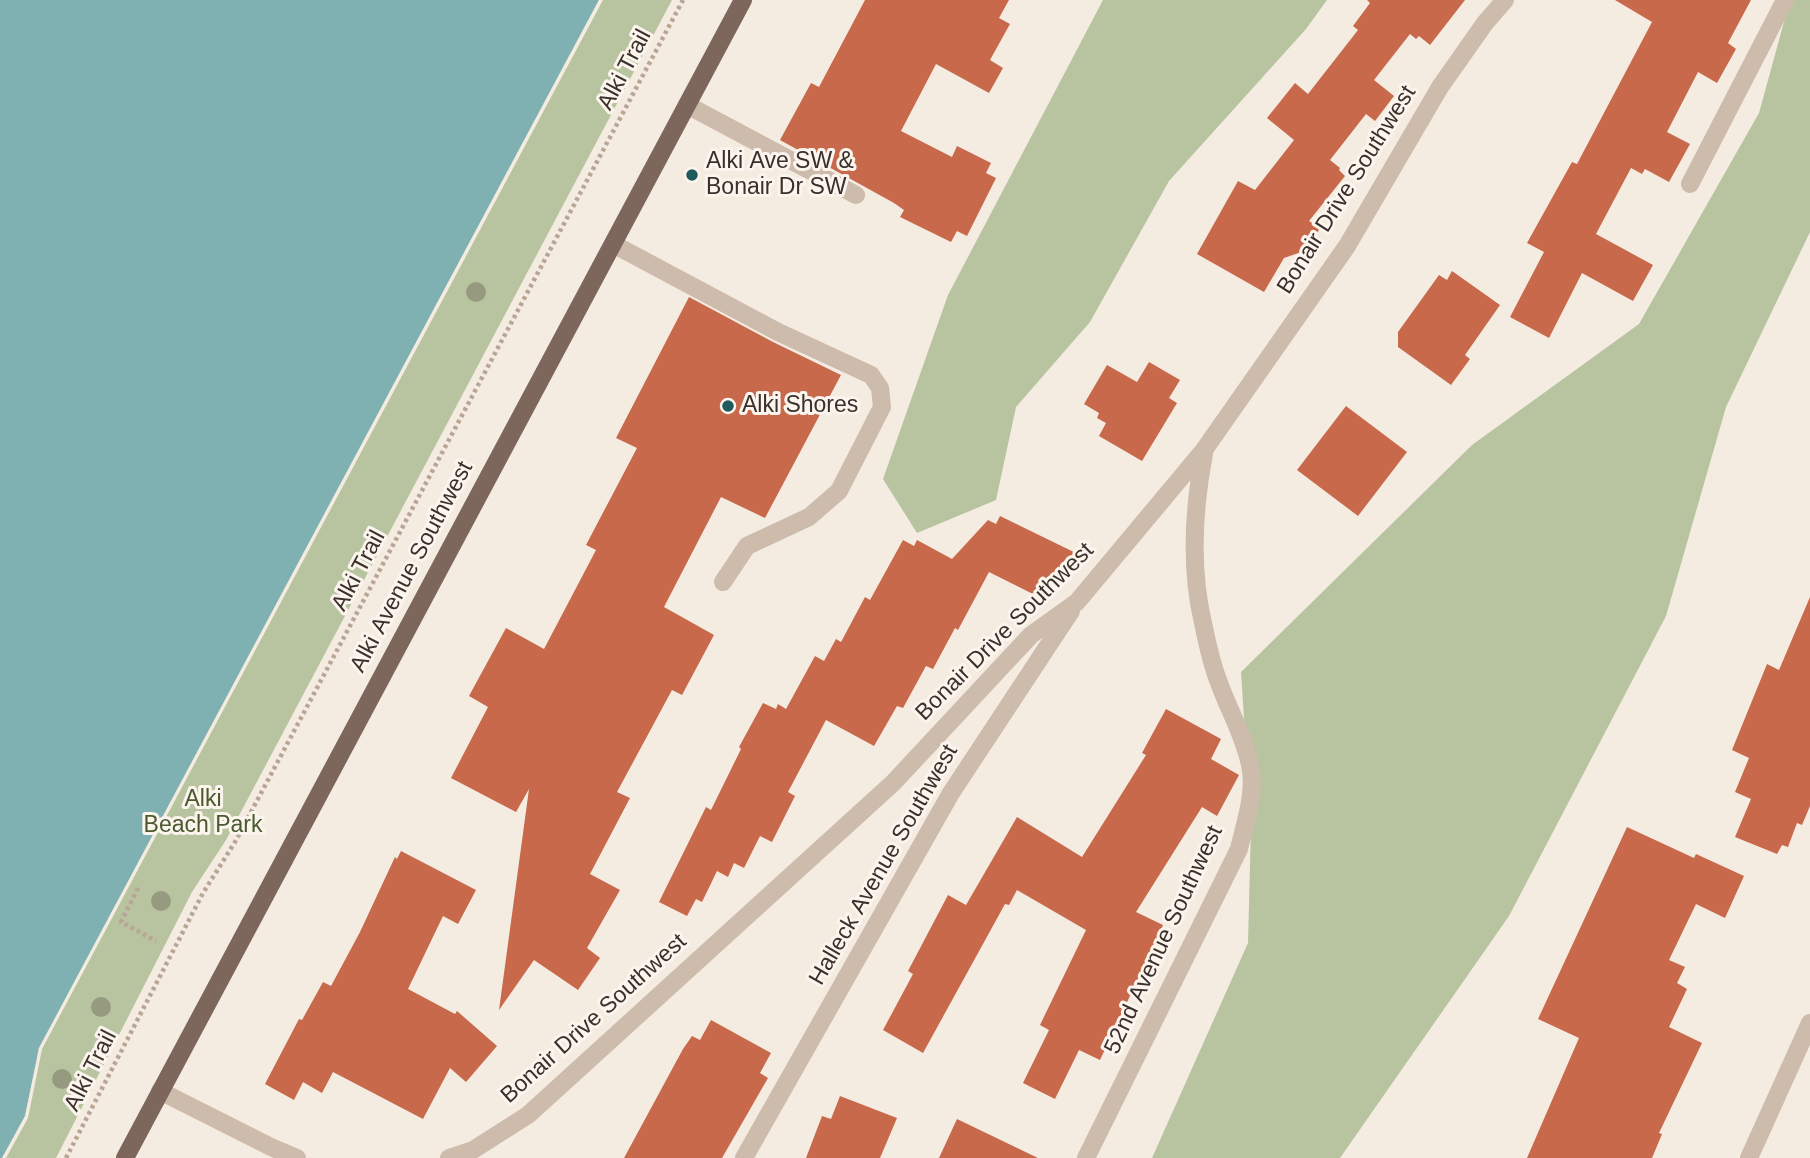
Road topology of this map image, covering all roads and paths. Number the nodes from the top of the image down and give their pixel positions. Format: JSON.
{"nodes":[{"id":1,"x":682,"y":0,"type":"edge"},
{"id":2,"x":743,"y":0,"type":"edge"},
{"id":3,"x":1505,"y":0,"type":"edge"},
{"id":4,"x":1785,"y":0,"type":"edge"},
{"id":5,"x":687,"y":105,"type":"junction"},
{"id":6,"x":1690,"y":184,"type":"dead end"},
{"id":7,"x":856,"y":195,"type":"dead end"},
{"id":8,"x":613,"y":244,"type":"junction"},
{"id":9,"x":1204,"y":450,"type":"junction"},
{"id":10,"x":723,"y":582,"type":"dead end"},
{"id":11,"x":1077,"y":602,"type":"junction"},
{"id":12,"x":138,"y":888,"type":"dead end"},
{"id":13,"x":156,"y":941,"type":"dead end"},
{"id":14,"x":1810,"y":1023,"type":"edge"},
{"id":15,"x":160,"y":1091,"type":"junction"},
{"id":16,"x":66,"y":1158,"type":"edge"},
{"id":17,"x":125,"y":1158,"type":"edge"},
{"id":18,"x":297,"y":1158,"type":"edge"},
{"id":19,"x":449,"y":1158,"type":"edge"},
{"id":20,"x":744,"y":1158,"type":"edge"},
{"id":21,"x":1086,"y":1158,"type":"edge"},
{"id":22,"x":1749,"y":1158,"type":"edge"}],
"edges":[{"from":1,"to":16,"type":"path","name":"Alki Trail"},
{"from":2,"to":5,"type":"main road","name":"Alki Avenue Southwest"},
{"from":3,"to":9,"type":"street","name":"Bonair Drive Southwest"},
{"from":4,"to":6,"type":"street"},
{"from":5,"to":7,"type":"street"},
{"from":5,"to":8,"type":"main road","name":"Alki Avenue Southwest"},
{"from":8,"to":10,"type":"street"},
{"from":8,"to":15,"type":"main road","name":"Alki Avenue Southwest"},
{"from":9,"to":11,"type":"street","name":"Bonair Drive Southwest"},
{"from":9,"to":21,"type":"street","name":"52nd Avenue Southwest"},
{"from":11,"to":19,"type":"street","name":"Bonair Drive Southwest"},
{"from":11,"to":20,"type":"street","name":"Halleck Avenue Southwest"},
{"from":12,"to":13,"type":"path"},
{"from":14,"to":22,"type":"street"},
{"from":15,"to":17,"type":"main road","name":"Alki Avenue Southwest"},
{"from":15,"to":18,"type":"street"}]}
